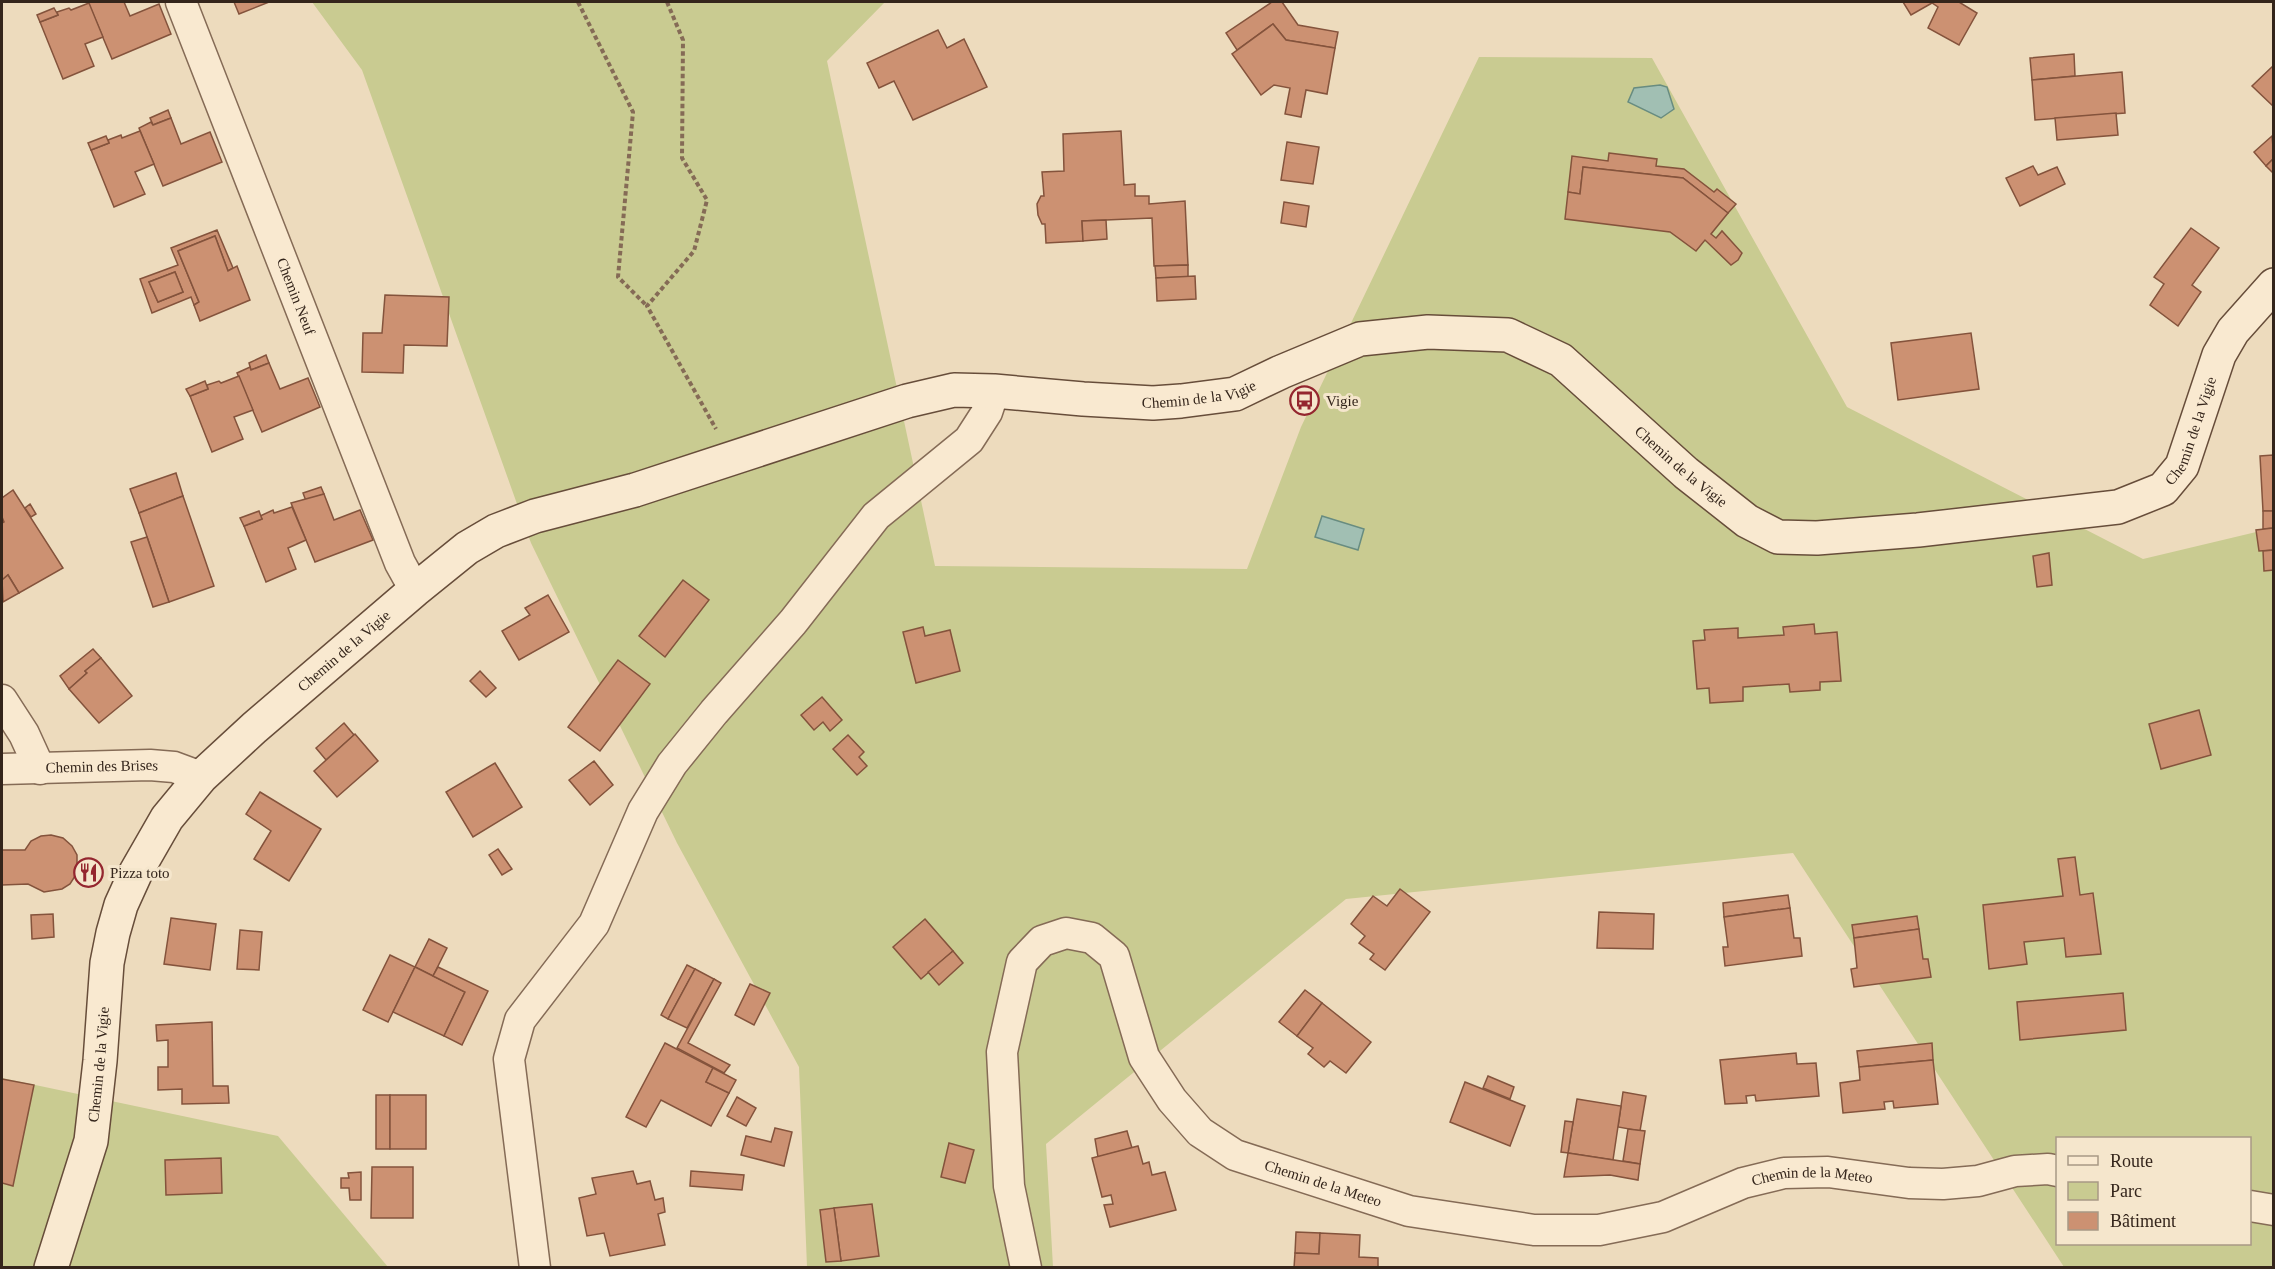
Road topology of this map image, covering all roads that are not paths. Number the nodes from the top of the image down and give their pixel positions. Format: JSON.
{"nodes":[{"id":1,"x":181,"y":2,"type":"edge"},
{"id":2,"x":2274,"y":285,"type":"edge"},
{"id":3,"x":993,"y":391,"type":"junction"},
{"id":4,"x":415,"y":590,"type":"junction"},
{"id":5,"x":2,"y":700,"type":"edge"},
{"id":6,"x":2,"y":768,"type":"edge"},
{"id":7,"x":40,"y":769,"type":"junction"},
{"id":8,"x":201,"y":777,"type":"junction"},
{"id":9,"x":2056,"y":1171,"type":"edge"},
{"id":10,"x":2251,"y":1206,"type":"edge"},
{"id":11,"x":2274,"y":1210,"type":"edge"},
{"id":12,"x":51,"y":1268,"type":"edge"},
{"id":13,"x":535,"y":1268,"type":"edge"},
{"id":14,"x":1026,"y":1268,"type":"edge"}],
"edges":[{"from":1,"to":4,"type":"street","name":"Chemin Neuf"},
{"from":2,"to":3,"type":"street","name":"Chemin de la Vigie"},
{"from":3,"to":4,"type":"street","name":"Chemin de la Vigie"},
{"from":3,"to":13,"type":"street"},
{"from":4,"to":8,"type":"street","name":"Chemin de la Vigie"},
{"from":5,"to":7,"type":"street"},
{"from":6,"to":7,"type":"street","name":"Chemin des Brises"},
{"from":7,"to":8,"type":"street","name":"Chemin des Brises"},
{"from":8,"to":12,"type":"street","name":"Chemin de la Vigie"},
{"from":9,"to":14,"type":"street","name":"Chemin de la Meteo"},
{"from":10,"to":11,"type":"street"}]}
